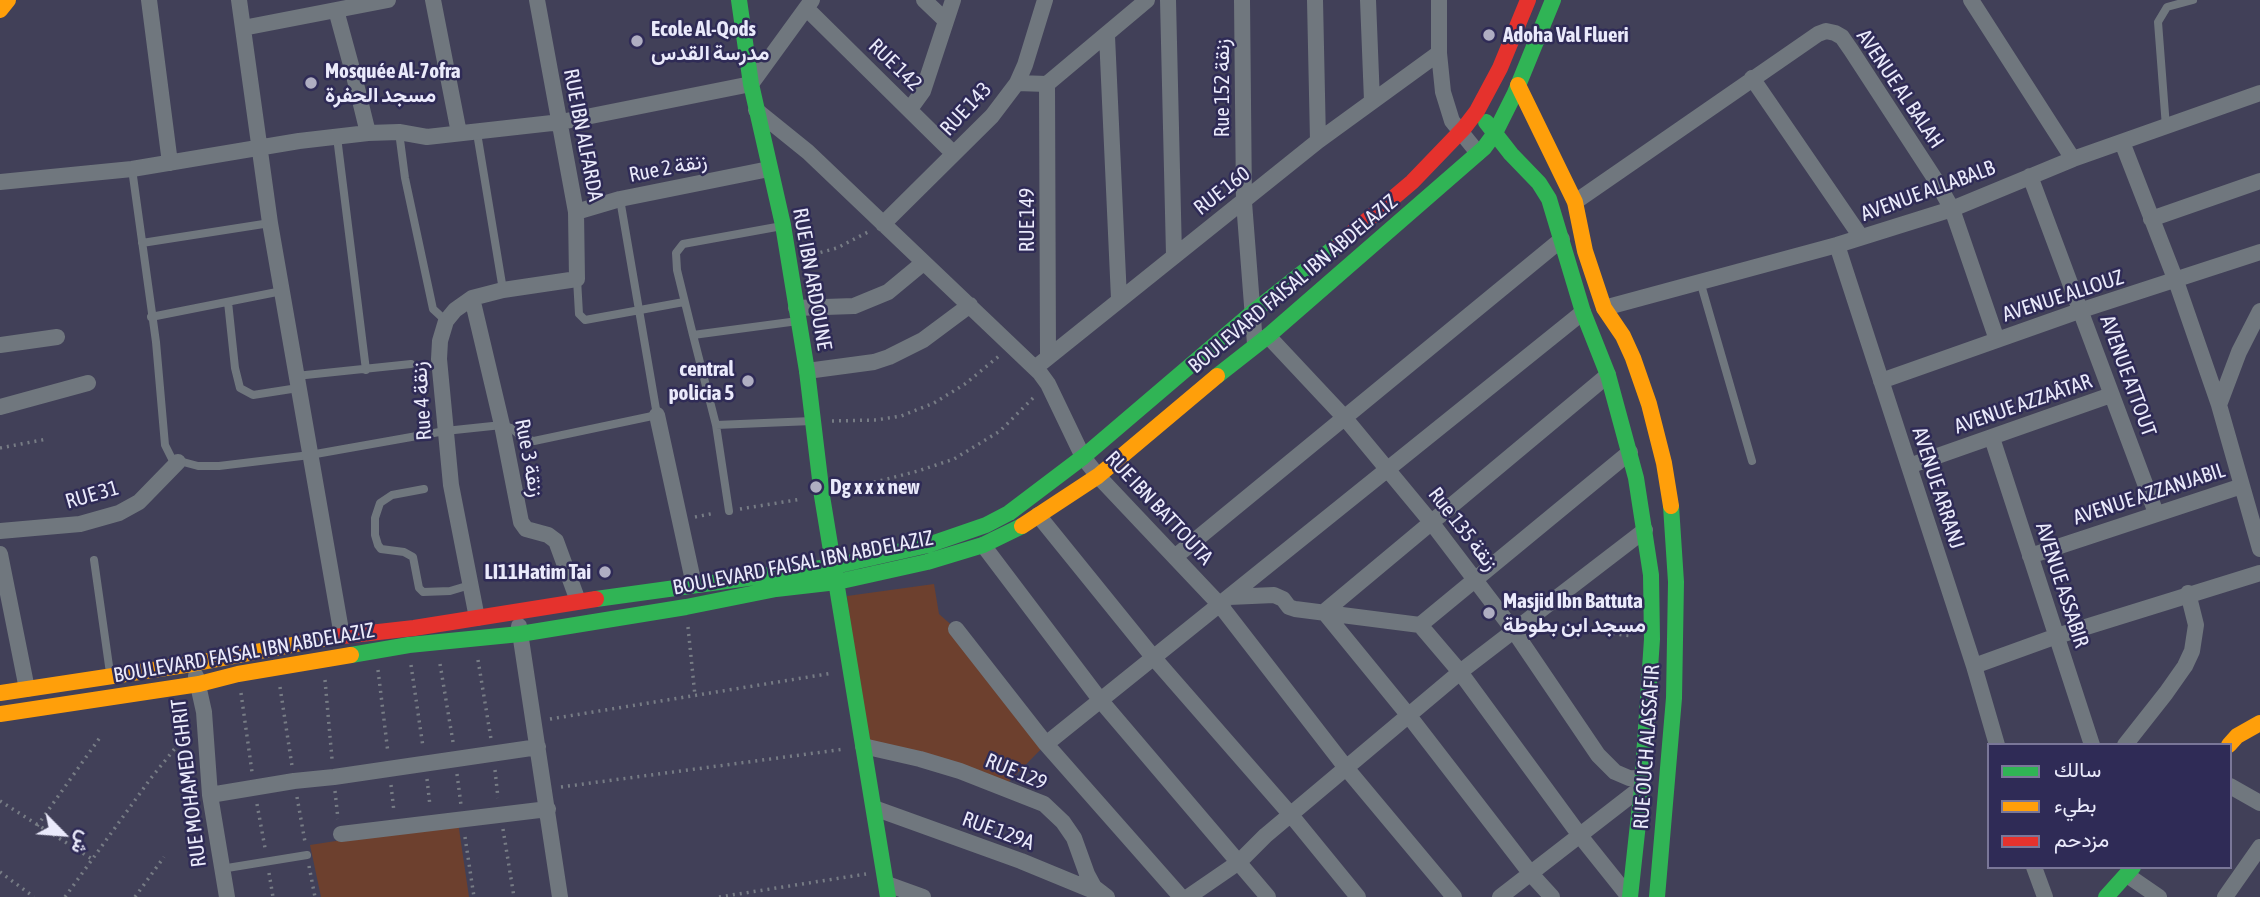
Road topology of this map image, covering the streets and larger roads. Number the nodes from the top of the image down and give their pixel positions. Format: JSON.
{"nodes":[{"id":1,"x":8,"y":0,"type":"edge"},
{"id":2,"x":149,"y":0,"type":"edge"},
{"id":3,"x":239,"y":0,"type":"edge"},
{"id":4,"x":388,"y":0,"type":"edge"},
{"id":5,"x":433,"y":0,"type":"edge"},
{"id":6,"x":537,"y":0,"type":"edge"},
{"id":7,"x":739,"y":0,"type":"edge"},
{"id":8,"x":923,"y":0,"type":"edge"},
{"id":9,"x":953,"y":0,"type":"edge"},
{"id":10,"x":1045,"y":0,"type":"edge"},
{"id":11,"x":1147,"y":0,"type":"edge"},
{"id":12,"x":1168,"y":0,"type":"edge"},
{"id":13,"x":1242,"y":0,"type":"edge"},
{"id":14,"x":1315,"y":0,"type":"edge"},
{"id":15,"x":1368,"y":0,"type":"edge"},
{"id":16,"x":1439,"y":0,"type":"edge"},
{"id":17,"x":1528,"y":0,"type":"edge"},
{"id":18,"x":1553,"y":0,"type":"edge"},
{"id":19,"x":1971,"y":0,"type":"edge"},
{"id":20,"x":809,"y":4,"type":"edge"},
{"id":21,"x":1134,"y":6,"type":"edge"},
{"id":22,"x":0,"y":10,"type":"edge"},
{"id":23,"x":336,"y":10,"type":"junction"},
{"id":24,"x":946,"y":21,"type":"junction"},
{"id":25,"x":243,"y":28,"type":"junction"},
{"id":26,"x":1107,"y":36,"type":"junction"},
{"id":27,"x":1439,"y":53,"type":"junction"},
{"id":28,"x":1752,"y":78,"type":"junction"},
{"id":29,"x":1017,"y":83,"type":"junction"},
{"id":30,"x":1047,"y":83,"type":"junction"},
{"id":31,"x":751,"y":85,"type":"junction"},
{"id":32,"x":1518,"y":85,"type":"junction"},
{"id":33,"x":2260,"y":93,"type":"edge"},
{"id":34,"x":1372,"y":101,"type":"junction"},
{"id":35,"x":910,"y":109,"type":"junction"},
{"id":36,"x":756,"y":110,"type":"junction"},
{"id":37,"x":1477,"y":111,"type":"junction"},
{"id":38,"x":561,"y":122,"type":"junction"},
{"id":39,"x":368,"y":133,"type":"junction"},
{"id":40,"x":1459,"y":133,"type":"junction"},
{"id":41,"x":1495,"y":133,"type":"junction"},
{"id":42,"x":458,"y":134,"type":"junction"},
{"id":43,"x":1318,"y":141,"type":"junction"},
{"id":44,"x":2122,"y":142,"type":"junction"},
{"id":45,"x":258,"y":147,"type":"junction"},
{"id":46,"x":953,"y":153,"type":"junction"},
{"id":47,"x":1478,"y":153,"type":"junction"},
{"id":48,"x":2073,"y":159,"type":"junction"},
{"id":49,"x":170,"y":163,"type":"junction"},
{"id":50,"x":769,"y":169,"type":"junction"},
{"id":51,"x":2030,"y":176,"type":"junction"},
{"id":52,"x":2260,"y":181,"type":"edge"},
{"id":53,"x":0,"y":182,"type":"edge"},
{"id":54,"x":1575,"y":201,"type":"junction"},
{"id":55,"x":1244,"y":202,"type":"junction"},
{"id":56,"x":1952,"y":209,"type":"junction"},
{"id":57,"x":576,"y":212,"type":"junction"},
{"id":58,"x":2151,"y":219,"type":"junction"},
{"id":59,"x":883,"y":224,"type":"junction"},
{"id":60,"x":1861,"y":237,"type":"junction"},
{"id":61,"x":1562,"y":239,"type":"junction"},
{"id":62,"x":1837,"y":244,"type":"junction"},
{"id":63,"x":2260,"y":252,"type":"edge"},
{"id":64,"x":1174,"y":255,"type":"junction"},
{"id":65,"x":923,"y":263,"type":"junction"},
{"id":66,"x":2176,"y":281,"type":"junction"},
{"id":67,"x":472,"y":298,"type":"junction"},
{"id":68,"x":1119,"y":299,"type":"junction"},
{"id":69,"x":970,"y":305,"type":"junction"},
{"id":70,"x":1604,"y":308,"type":"junction"},
{"id":71,"x":2082,"y":310,"type":"junction"},
{"id":72,"x":2260,"y":311,"type":"edge"},
{"id":73,"x":1253,"y":312,"type":"junction"},
{"id":74,"x":1583,"y":312,"type":"junction"},
{"id":75,"x":797,"y":314,"type":"junction"},
{"id":76,"x":57,"y":337,"type":"dead end"},
{"id":77,"x":1261,"y":340,"type":"junction"},
{"id":78,"x":1997,"y":340,"type":"junction"},
{"id":79,"x":0,"y":345,"type":"edge"},
{"id":80,"x":1048,"y":357,"type":"junction"},
{"id":81,"x":1035,"y":368,"type":"junction"},
{"id":82,"x":807,"y":371,"type":"junction"},
{"id":83,"x":1608,"y":375,"type":"junction"},
{"id":84,"x":1881,"y":381,"type":"junction"},
{"id":85,"x":88,"y":383,"type":"dead end"},
{"id":86,"x":2111,"y":395,"type":"junction"},
{"id":87,"x":2219,"y":405,"type":"junction"},
{"id":88,"x":0,"y":407,"type":"edge"},
{"id":89,"x":657,"y":415,"type":"road end"},
{"id":90,"x":1344,"y":417,"type":"junction"},
{"id":91,"x":1992,"y":438,"type":"junction"},
{"id":92,"x":1630,"y":452,"type":"junction"},
{"id":93,"x":1083,"y":457,"type":"junction"},
{"id":94,"x":178,"y":462,"type":"road end"},
{"id":95,"x":1909,"y":466,"type":"junction"},
{"id":96,"x":1387,"y":469,"type":"junction"},
{"id":97,"x":1098,"y":476,"type":"junction"},
{"id":98,"x":2242,"y":486,"type":"junction"},
{"id":99,"x":2155,"y":513,"type":"junction"},
{"id":100,"x":1038,"y":515,"type":"junction"},
{"id":101,"x":2256,"y":520,"type":"edge"},
{"id":102,"x":1431,"y":522,"type":"junction"},
{"id":103,"x":1645,"y":530,"type":"junction"},
{"id":104,"x":0,"y":531,"type":"edge"},
{"id":105,"x":983,"y":545,"type":"junction"},
{"id":106,"x":2260,"y":549,"type":"edge"},
{"id":107,"x":0,"y":554,"type":"edge"},
{"id":108,"x":1176,"y":556,"type":"junction"},
{"id":109,"x":2030,"y":556,"type":"junction"},
{"id":110,"x":2260,"y":573,"type":"edge"},
{"id":111,"x":836,"y":574,"type":"junction"},
{"id":112,"x":1475,"y":578,"type":"junction"},
{"id":113,"x":694,"y":585,"type":"junction"},
{"id":114,"x":2188,"y":593,"type":"junction"},
{"id":115,"x":578,"y":601,"type":"junction"},
{"id":116,"x":1225,"y":601,"type":"junction"},
{"id":117,"x":517,"y":611,"type":"junction"},
{"id":118,"x":1324,"y":612,"type":"junction"},
{"id":119,"x":477,"y":618,"type":"junction"},
{"id":120,"x":1420,"y":625,"type":"junction"},
{"id":121,"x":1518,"y":626,"type":"junction"},
{"id":122,"x":956,"y":629,"type":"dead end"},
{"id":123,"x":520,"y":634,"type":"junction"},
{"id":124,"x":342,"y":636,"type":"junction"},
{"id":125,"x":2057,"y":636,"type":"junction"},
{"id":126,"x":1153,"y":657,"type":"junction"},
{"id":127,"x":191,"y":664,"type":"junction"},
{"id":128,"x":1974,"y":666,"type":"junction"},
{"id":129,"x":1460,"y":672,"type":"junction"},
{"id":130,"x":199,"y":684,"type":"junction"},
{"id":131,"x":27,"y":689,"type":"junction"},
{"id":132,"x":0,"y":693,"type":"edge"},
{"id":133,"x":1101,"y":701,"type":"junction"},
{"id":134,"x":0,"y":714,"type":"edge"},
{"id":135,"x":1409,"y":716,"type":"junction"},
{"id":136,"x":2260,"y":723,"type":"edge"},
{"id":137,"x":1996,"y":743,"type":"edge"},
{"id":138,"x":2091,"y":743,"type":"edge"},
{"id":139,"x":2126,"y":743,"type":"edge"},
{"id":140,"x":2231,"y":743,"type":"edge"},
{"id":141,"x":1046,"y":744,"type":"junction"},
{"id":142,"x":863,"y":746,"type":"junction"},
{"id":143,"x":538,"y":747,"type":"junction"},
{"id":144,"x":1347,"y":769,"type":"junction"},
{"id":145,"x":1642,"y":783,"type":"junction"},
{"id":146,"x":2232,"y":787,"type":"edge"},
{"id":147,"x":210,"y":794,"type":"junction"},
{"id":148,"x":2260,"y":803,"type":"edge"},
{"id":149,"x":874,"y":808,"type":"junction"},
{"id":150,"x":548,"y":809,"type":"junction"},
{"id":151,"x":1291,"y":815,"type":"junction"},
{"id":152,"x":341,"y":834,"type":"road end"},
{"id":153,"x":1581,"y":837,"type":"junction"},
{"id":154,"x":2260,"y":847,"type":"edge"},
{"id":155,"x":1239,"y":862,"type":"junction"},
{"id":156,"x":2035,"y":869,"type":"edge"},
{"id":157,"x":2130,"y":871,"type":"edge"},
{"id":158,"x":1531,"y":874,"type":"junction"},
{"id":159,"x":886,"y":884,"type":"edge"},
{"id":160,"x":226,"y":897,"type":"edge"},
{"id":161,"x":560,"y":897,"type":"edge"},
{"id":162,"x":923,"y":897,"type":"edge"},
{"id":163,"x":1106,"y":897,"type":"edge"},
{"id":164,"x":1181,"y":897,"type":"edge"},
{"id":165,"x":1188,"y":897,"type":"edge"},
{"id":166,"x":1268,"y":897,"type":"edge"},
{"id":167,"x":1358,"y":897,"type":"edge"},
{"id":168,"x":1454,"y":897,"type":"edge"},
{"id":169,"x":1500,"y":897,"type":"edge"},
{"id":170,"x":1552,"y":897,"type":"edge"},
{"id":171,"x":1630,"y":897,"type":"edge"},
{"id":172,"x":1657,"y":897,"type":"edge"},
{"id":173,"x":2045,"y":897,"type":"edge"},
{"id":174,"x":2106,"y":897,"type":"edge"},
{"id":175,"x":2159,"y":897,"type":"edge"},
{"id":176,"x":2225,"y":897,"type":"edge"}],
"edges":[{"from":1,"to":22,"type":"main road"},
{"from":2,"to":49,"type":"street"},
{"from":3,"to":25,"type":"street"},
{"from":4,"to":23,"type":"street"},
{"from":5,"to":42,"type":"street"},
{"from":6,"to":38,"type":"street","name":"RUE IBN ALFARDA"},
{"from":7,"to":31,"type":"main road","name":"RUE IBN ARDOUNE"},
{"from":8,"to":24,"type":"street"},
{"from":9,"to":24,"type":"street"},
{"from":10,"to":29,"type":"street","name":"RUE 143"},
{"from":11,"to":21,"type":"street"},
{"from":12,"to":64,"type":"street"},
{"from":13,"to":55,"type":"street","name":"Rue 152 زنقة"},
{"from":14,"to":43,"type":"street"},
{"from":15,"to":34,"type":"street"},
{"from":16,"to":27,"type":"street"},
{"from":17,"to":37,"type":"main road","name":"BOULEVARD FAISAL IBN ABDELAZIZ"},
{"from":18,"to":32,"type":"main road","name":"BOULEVARD FAISAL IBN ABDELAZIZ"},
{"from":19,"to":48,"type":"street"},
{"from":20,"to":31,"type":"street"},
{"from":20,"to":35,"type":"street","name":"RUE 142"},
{"from":21,"to":26,"type":"street"},
{"from":23,"to":25,"type":"street"},
{"from":23,"to":39,"type":"street"},
{"from":24,"to":35,"type":"street"},
{"from":25,"to":45,"type":"street"},
{"from":26,"to":30,"type":"street"},
{"from":26,"to":68,"type":"street"},
{"from":27,"to":34,"type":"street","name":"RUE 160"},
{"from":27,"to":40,"type":"street"},
{"from":28,"to":54,"type":"street"},
{"from":28,"to":56,"type":"street","name":"AVENUE AL BALAH"},
{"from":28,"to":60,"type":"street"},
{"from":29,"to":30,"type":"street"},
{"from":29,"to":46,"type":"street","name":"RUE 143"},
{"from":30,"to":80,"type":"street","name":"RUE 149"},
{"from":31,"to":36,"type":"main road","name":"RUE IBN ARDOUNE"},
{"from":31,"to":38,"type":"street"},
{"from":32,"to":41,"type":"main road","name":"BOULEVARD FAISAL IBN ABDELAZIZ"},
{"from":32,"to":54,"type":"main road","name":"RUE OUCH ALASSAFIR"},
{"from":33,"to":44,"type":"street","name":"AVENUE ALLABALB"},
{"from":34,"to":43,"type":"street","name":"RUE 160"},
{"from":35,"to":46,"type":"street","name":"RUE 142"},
{"from":36,"to":50,"type":"main road","name":"RUE IBN ARDOUNE"},
{"from":36,"to":59,"type":"street","name":"RUE IBN BATTOUTA"},
{"from":37,"to":40,"type":"main road","name":"BOULEVARD FAISAL IBN ABDELAZIZ"},
{"from":37,"to":41,"type":"main road","name":"RUE OUCH ALASSAFIR"},
{"from":38,"to":42,"type":"street"},
{"from":38,"to":57,"type":"street","name":"RUE IBN ALFARDA"},
{"from":39,"to":42,"type":"street"},
{"from":39,"to":45,"type":"street"},
{"from":40,"to":47,"type":"street"},
{"from":40,"to":73,"type":"main road","name":"BOULEVARD FAISAL IBN ABDELAZIZ"},
{"from":41,"to":47,"type":"main road","name":"BOULEVARD FAISAL IBN ABDELAZIZ"},
{"from":41,"to":61,"type":"main road","name":"RUE OUCH ALASSAFIR"},
{"from":43,"to":55,"type":"street","name":"RUE 160"},
{"from":44,"to":48,"type":"street","name":"AVENUE ALLABALB"},
{"from":44,"to":58,"type":"street"},
{"from":45,"to":49,"type":"street"},
{"from":45,"to":124,"type":"street"},
{"from":46,"to":59,"type":"street","name":"RUE 143"},
{"from":47,"to":77,"type":"main road","name":"BOULEVARD FAISAL IBN ABDELAZIZ"},
{"from":48,"to":51,"type":"street","name":"AVENUE ALLABALB"},
{"from":49,"to":53,"type":"street"},
{"from":50,"to":57,"type":"street","name":"Rue 2 زنقة"},
{"from":50,"to":75,"type":"main road","name":"RUE IBN ARDOUNE"},
{"from":51,"to":56,"type":"street","name":"AVENUE ALLABALB"},
{"from":51,"to":71,"type":"street","name":"AVENUE ATTOUT"},
{"from":52,"to":58,"type":"street"},
{"from":54,"to":70,"type":"main road","name":"RUE OUCH ALASSAFIR"},
{"from":55,"to":64,"type":"street","name":"RUE 160"},
{"from":55,"to":73,"type":"street","name":"Rue 152 زنقة"},
{"from":56,"to":60,"type":"street","name":"AVENUE ALLABALB"},
{"from":56,"to":78,"type":"street","name":"AVENUE AL BALAH"},
{"from":57,"to":67,"type":"street","name":"RUE IBN ALFARDA"},
{"from":58,"to":66,"type":"street"},
{"from":59,"to":65,"type":"street","name":"RUE IBN BATTOUTA"},
{"from":60,"to":62,"type":"street","name":"AVENUE ALLABALB"},
{"from":61,"to":74,"type":"main road","name":"RUE OUCH ALASSAFIR"},
{"from":61,"to":90,"type":"street"},
{"from":62,"to":70,"type":"street","name":"AVENUE ALLABALB"},
{"from":62,"to":84,"type":"street","name":"AVENUE ARRANJ"},
{"from":63,"to":66,"type":"street","name":"AVENUE ALLOUZ"},
{"from":64,"to":68,"type":"street","name":"RUE 160"},
{"from":65,"to":69,"type":"street","name":"RUE IBN BATTOUTA"},
{"from":65,"to":75,"type":"street"},
{"from":66,"to":71,"type":"street","name":"AVENUE ALLOUZ"},
{"from":66,"to":87,"type":"street"},
{"from":67,"to":115,"type":"street","name":"Rue 3 زنقة"},
{"from":67,"to":119,"type":"street","name":"Rue 4 زنقة"},
{"from":68,"to":80,"type":"street","name":"RUE 160"},
{"from":69,"to":81,"type":"street","name":"RUE IBN BATTOUTA"},
{"from":69,"to":82,"type":"street"},
{"from":70,"to":172,"type":"main road","name":"RUE OUCH ALASSAFIR"},
{"from":71,"to":78,"type":"street","name":"AVENUE ALLOUZ"},
{"from":71,"to":86,"type":"street","name":"AVENUE ATTOUT"},
{"from":72,"to":87,"type":"street"},
{"from":73,"to":77,"type":"street","name":"Rue 152 زنقة"},
{"from":73,"to":93,"type":"main road","name":"BOULEVARD FAISAL IBN ABDELAZIZ"},
{"from":74,"to":83,"type":"main road","name":"RUE OUCH ALASSAFIR"},
{"from":74,"to":96,"type":"street"},
{"from":75,"to":82,"type":"main road","name":"RUE IBN ARDOUNE"},
{"from":76,"to":79,"type":"street"},
{"from":77,"to":90,"type":"street","name":"Rue 135 زنقة"},
{"from":77,"to":97,"type":"main road","name":"BOULEVARD FAISAL IBN ABDELAZIZ"},
{"from":78,"to":84,"type":"street","name":"AVENUE ALLOUZ"},
{"from":80,"to":81,"type":"street","name":"RUE 160"},
{"from":81,"to":93,"type":"street","name":"RUE IBN BATTOUTA"},
{"from":82,"to":111,"type":"main road","name":"RUE IBN ARDOUNE"},
{"from":83,"to":92,"type":"main road","name":"RUE OUCH ALASSAFIR"},
{"from":83,"to":102,"type":"street"},
{"from":84,"to":95,"type":"street","name":"AVENUE ARRANJ"},
{"from":85,"to":88,"type":"street"},
{"from":86,"to":91,"type":"street","name":"AVENUE AZZAÂTAR"},
{"from":86,"to":99,"type":"street","name":"AVENUE ATTOUT"},
{"from":87,"to":98,"type":"street"},
{"from":89,"to":113,"type":"street"},
{"from":90,"to":96,"type":"street","name":"Rue 135 زنقة"},
{"from":90,"to":108,"type":"street"},
{"from":91,"to":95,"type":"street","name":"AVENUE AZZAÂTAR"},
{"from":91,"to":109,"type":"street","name":"AVENUE ASSABIR"},
{"from":92,"to":103,"type":"main road","name":"RUE OUCH ALASSAFIR"},
{"from":92,"to":112,"type":"street"},
{"from":93,"to":97,"type":"street","name":"RUE IBN BATTOUTA"},
{"from":93,"to":111,"type":"main road","name":"BOULEVARD FAISAL IBN ABDELAZIZ"},
{"from":94,"to":104,"type":"street","name":"RUE 31"},
{"from":95,"to":128,"type":"street","name":"AVENUE ARRANJ"},
{"from":96,"to":102,"type":"street","name":"Rue 135 زنقة"},
{"from":96,"to":116,"type":"street"},
{"from":97,"to":100,"type":"main road","name":"BOULEVARD FAISAL IBN ABDELAZIZ"},
{"from":97,"to":108,"type":"street","name":"RUE IBN BATTOUTA"},
{"from":98,"to":99,"type":"street","name":"AVENUE AZZANJABIL"},
{"from":98,"to":101,"type":"street"},
{"from":99,"to":109,"type":"street","name":"AVENUE AZZANJABIL"},
{"from":100,"to":105,"type":"main road","name":"BOULEVARD FAISAL IBN ABDELAZIZ"},
{"from":100,"to":126,"type":"street"},
{"from":101,"to":106,"type":"street"},
{"from":102,"to":112,"type":"street","name":"Rue 135 زنقة"},
{"from":102,"to":118,"type":"street"},
{"from":103,"to":121,"type":"street"},
{"from":103,"to":145,"type":"main road","name":"RUE OUCH ALASSAFIR"},
{"from":105,"to":111,"type":"main road","name":"BOULEVARD FAISAL IBN ABDELAZIZ"},
{"from":105,"to":133,"type":"street"},
{"from":107,"to":131,"type":"street"},
{"from":108,"to":116,"type":"street","name":"RUE IBN BATTOUTA"},
{"from":109,"to":125,"type":"street","name":"AVENUE ASSABIR"},
{"from":110,"to":114,"type":"street"},
{"from":111,"to":113,"type":"main road","name":"BOULEVARD FAISAL IBN ABDELAZIZ"},
{"from":111,"to":123,"type":"main road","name":"BOULEVARD FAISAL IBN ABDELAZIZ"},
{"from":111,"to":142,"type":"main road","name":"RUE IBN ARDOUNE"},
{"from":112,"to":120,"type":"street"},
{"from":112,"to":121,"type":"street","name":"Rue 135 زنقة"},
{"from":113,"to":115,"type":"main road","name":"BOULEVARD FAISAL IBN ABDELAZIZ"},
{"from":114,"to":125,"type":"street"},
{"from":114,"to":139,"type":"street"},
{"from":115,"to":117,"type":"main road","name":"BOULEVARD FAISAL IBN ABDELAZIZ"},
{"from":116,"to":118,"type":"street"},
{"from":116,"to":126,"type":"street"},
{"from":116,"to":144,"type":"street","name":"RUE IBN BATTOUTA"},
{"from":117,"to":119,"type":"main road","name":"BOULEVARD FAISAL IBN ABDELAZIZ"},
{"from":117,"to":123,"type":"street"},
{"from":118,"to":120,"type":"street"},
{"from":118,"to":135,"type":"street"},
{"from":119,"to":124,"type":"main road","name":"BOULEVARD FAISAL IBN ABDELAZIZ"},
{"from":120,"to":129,"type":"street"},
{"from":121,"to":129,"type":"street"},
{"from":121,"to":145,"type":"street","name":"Rue 135 زنقة"},
{"from":122,"to":141,"type":"street"},
{"from":123,"to":130,"type":"main road","name":"BOULEVARD FAISAL IBN ABDELAZIZ"},
{"from":123,"to":143,"type":"street"},
{"from":124,"to":127,"type":"main road","name":"BOULEVARD FAISAL IBN ABDELAZIZ"},
{"from":125,"to":128,"type":"street"},
{"from":125,"to":138,"type":"street","name":"AVENUE ASSABIR"},
{"from":126,"to":133,"type":"street"},
{"from":126,"to":151,"type":"street"},
{"from":127,"to":130,"type":"street","name":"RUE MOHAMED GHRIT"},
{"from":127,"to":131,"type":"main road","name":"BOULEVARD FAISAL IBN ABDELAZIZ"},
{"from":128,"to":137,"type":"street","name":"AVENUE ARRANJ"},
{"from":129,"to":135,"type":"street"},
{"from":129,"to":153,"type":"street"},
{"from":130,"to":134,"type":"main road","name":"BOULEVARD FAISAL IBN ABDELAZIZ"},
{"from":130,"to":147,"type":"street","name":"RUE MOHAMED GHRIT"},
{"from":131,"to":132,"type":"main road","name":"BOULEVARD FAISAL IBN ABDELAZIZ"},
{"from":133,"to":141,"type":"street"},
{"from":133,"to":155,"type":"street"},
{"from":135,"to":144,"type":"street"},
{"from":135,"to":158,"type":"street"},
{"from":136,"to":140,"type":"main road"},
{"from":141,"to":164,"type":"street"},
{"from":142,"to":149,"type":"main road","name":"RUE IBN ARDOUNE"},
{"from":142,"to":163,"type":"street","name":"RUE 129"},
{"from":143,"to":147,"type":"street"},
{"from":143,"to":150,"type":"street"},
{"from":144,"to":151,"type":"street"},
{"from":144,"to":168,"type":"street","name":"RUE IBN BATTOUTA"},
{"from":145,"to":153,"type":"street"},
{"from":145,"to":171,"type":"main road","name":"RUE OUCH ALASSAFIR"},
{"from":146,"to":148,"type":"street"},
{"from":147,"to":160,"type":"street","name":"RUE MOHAMED GHRIT"},
{"from":149,"to":159,"type":"main road","name":"RUE IBN ARDOUNE"},
{"from":149,"to":163,"type":"street","name":"RUE 129A"},
{"from":150,"to":152,"type":"street"},
{"from":150,"to":161,"type":"street"},
{"from":151,"to":155,"type":"street"},
{"from":151,"to":167,"type":"street"},
{"from":153,"to":158,"type":"street"},
{"from":153,"to":171,"type":"street"},
{"from":154,"to":176,"type":"street"},
{"from":155,"to":165,"type":"street"},
{"from":155,"to":166,"type":"street"},
{"from":156,"to":173,"type":"street"},
{"from":157,"to":174,"type":"main road"},
{"from":157,"to":175,"type":"street"},
{"from":158,"to":169,"type":"street"},
{"from":158,"to":170,"type":"street"},
{"from":159,"to":162,"type":"street"}]}
